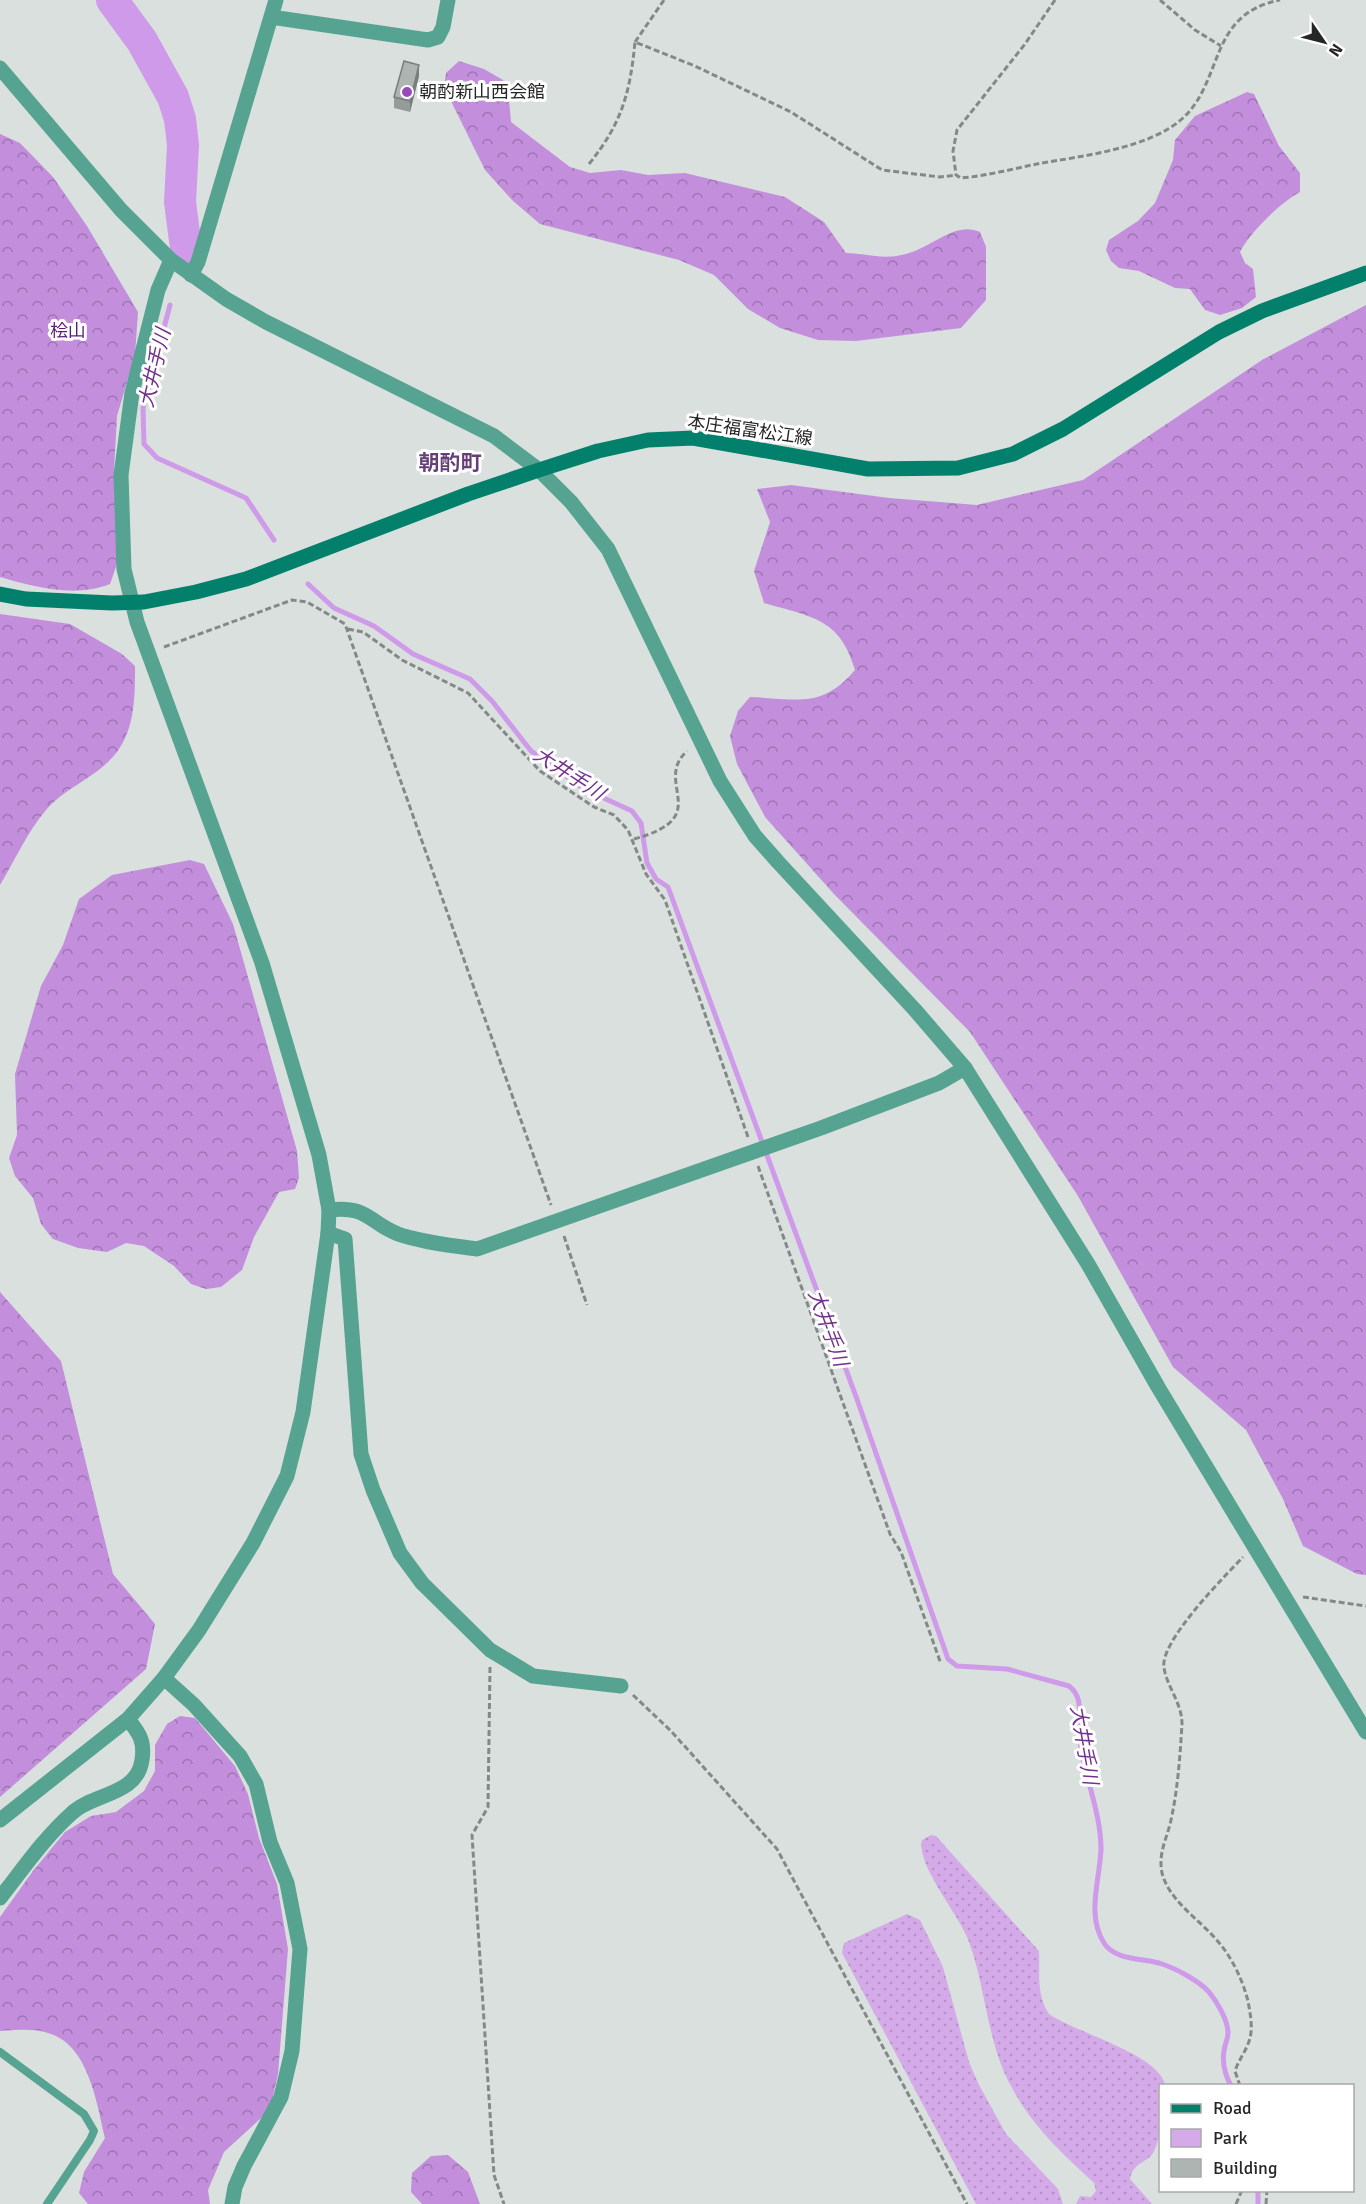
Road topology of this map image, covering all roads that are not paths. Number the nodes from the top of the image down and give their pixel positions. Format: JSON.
{"nodes":[{"id":1,"x":276,"y":0,"type":"edge"},
{"id":2,"x":448,"y":0,"type":"edge"},
{"id":3,"x":271,"y":17,"type":"junction"},
{"id":4,"x":0,"y":68,"type":"edge"},
{"id":5,"x":171,"y":260,"type":"junction"},
{"id":6,"x":1366,"y":273,"type":"edge"},
{"id":7,"x":191,"y":275,"type":"junction"},
{"id":8,"x":539,"y":470,"type":"junction"},
{"id":9,"x":0,"y":594,"type":"edge"},
{"id":10,"x":965,"y":1068,"type":"junction"},
{"id":11,"x":330,"y":1210,"type":"junction"},
{"id":12,"x":328,"y":1233,"type":"junction"},
{"id":13,"x":164,"y":1678,"type":"junction"},
{"id":14,"x":621,"y":1686,"type":"road end"},
{"id":15,"x":128,"y":1719,"type":"junction"},
{"id":16,"x":1366,"y":1732,"type":"edge"},
{"id":17,"x":0,"y":1820,"type":"edge"},
{"id":18,"x":0,"y":1898,"type":"edge"},
{"id":19,"x":0,"y":2052,"type":"edge"},
{"id":20,"x":47,"y":2204,"type":"edge"},
{"id":21,"x":232,"y":2204,"type":"edge"}],
"edges":[{"from":1,"to":3,"type":"street"},
{"from":2,"to":3,"type":"street"},
{"from":3,"to":7,"type":"street"},
{"from":4,"to":5,"type":"street"},
{"from":5,"to":7,"type":"street"},
{"from":5,"to":11,"type":"street"},
{"from":6,"to":8,"type":"main road","name":"本庄福富松江線"},
{"from":7,"to":8,"type":"street"},
{"from":8,"to":9,"type":"main road","name":"本庄福富松江線"},
{"from":8,"to":10,"type":"street"},
{"from":10,"to":11,"type":"street"},
{"from":10,"to":16,"type":"street"},
{"from":11,"to":12,"type":"street"},
{"from":12,"to":13,"type":"street"},
{"from":12,"to":14,"type":"street"},
{"from":13,"to":15,"type":"street"},
{"from":13,"to":21,"type":"street"},
{"from":15,"to":17,"type":"street"},
{"from":15,"to":18,"type":"street"},
{"from":19,"to":20,"type":"lane"}]}
